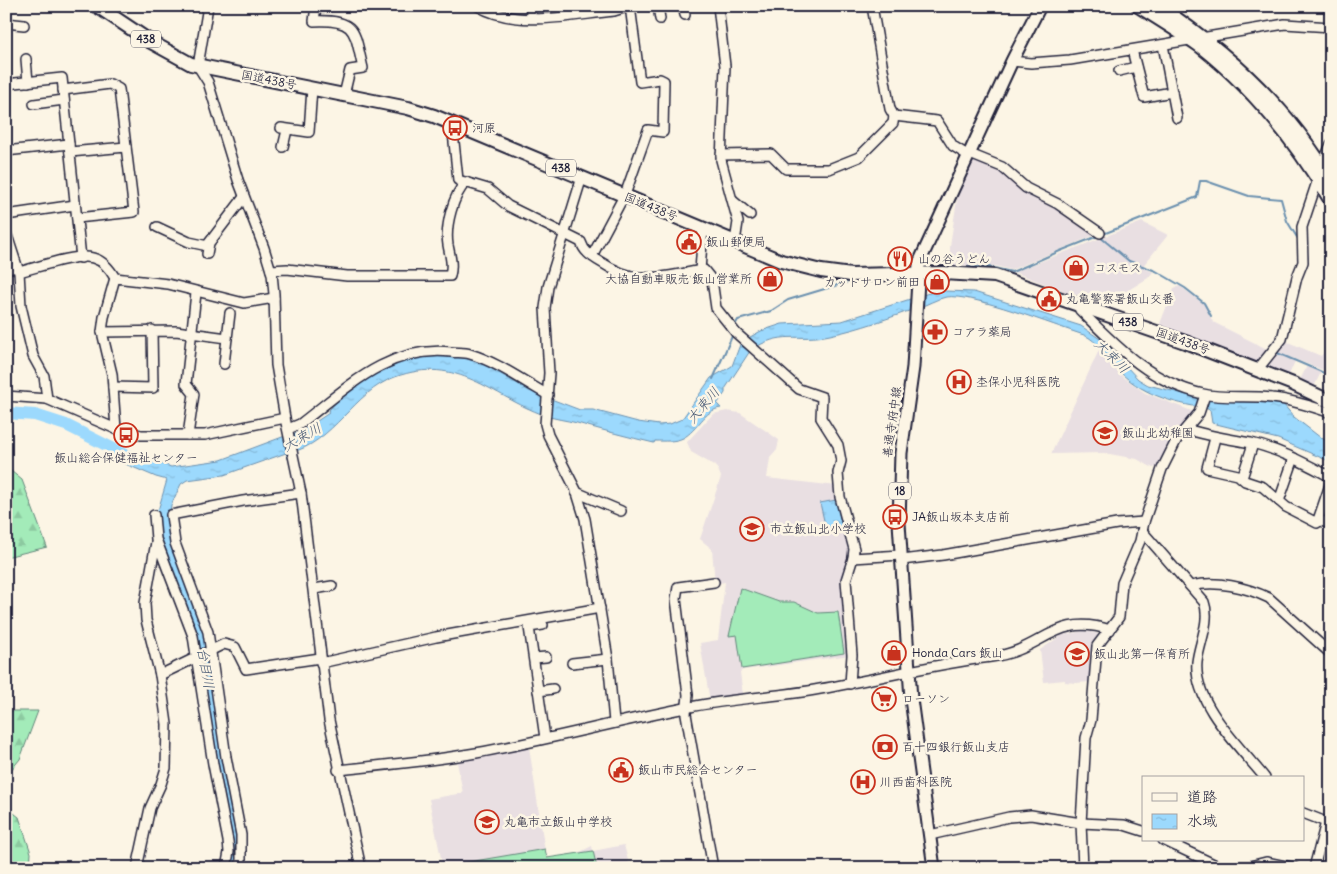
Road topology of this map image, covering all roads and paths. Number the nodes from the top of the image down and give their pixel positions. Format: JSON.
{"nodes":[{"id":1,"x":97,"y":6,"type":"edge"},
{"id":2,"x":208,"y":6,"type":"edge"},
{"id":3,"x":316,"y":6,"type":"edge"},
{"id":4,"x":478,"y":6,"type":"edge"},
{"id":5,"x":630,"y":6,"type":"edge"},
{"id":6,"x":658,"y":6,"type":"edge"},
{"id":7,"x":718,"y":6,"type":"edge"},
{"id":8,"x":872,"y":6,"type":"edge"},
{"id":9,"x":1040,"y":6,"type":"edge"},
{"id":10,"x":1138,"y":6,"type":"edge"},
{"id":11,"x":1326,"y":6,"type":"edge"},
{"id":12,"x":502,"y":9,"type":"dead end"},
{"id":13,"x":1166,"y":9,"type":"edge"},
{"id":14,"x":531,"y":10,"type":"edge"},
{"id":15,"x":1331,"y":11,"type":"edge"},
{"id":16,"x":543,"y":17,"type":"junction"},
{"id":17,"x":660,"y":19,"type":"dead end"},
{"id":18,"x":6,"y":23,"type":"edge"},
{"id":19,"x":24,"y":24,"type":"dead end"},
{"id":20,"x":1331,"y":27,"type":"edge"},
{"id":21,"x":1194,"y":38,"type":"junction"},
{"id":22,"x":1163,"y":45,"type":"junction"},
{"id":23,"x":1132,"y":50,"type":"junction"},
{"id":24,"x":26,"y":59,"type":"dead end"},
{"id":25,"x":1012,"y":61,"type":"junction"},
{"id":26,"x":198,"y":66,"type":"junction"},
{"id":27,"x":1136,"y":67,"type":"junction"},
{"id":28,"x":1119,"y":71,"type":"dead end"},
{"id":29,"x":28,"y":82,"type":"junction"},
{"id":30,"x":6,"y":84,"type":"edge"},
{"id":31,"x":312,"y":88,"type":"junction"},
{"id":32,"x":63,"y":90,"type":"junction"},
{"id":33,"x":1172,"y":92,"type":"junction"},
{"id":34,"x":344,"y":95,"type":"junction"},
{"id":35,"x":64,"y":100,"type":"junction"},
{"id":36,"x":34,"y":104,"type":"dead end"},
{"id":37,"x":1173,"y":113,"type":"dead end"},
{"id":38,"x":894,"y":116,"type":"junction"},
{"id":39,"x":452,"y":122,"type":"junction"},
{"id":40,"x":1331,"y":144,"type":"edge"},
{"id":41,"x":126,"y":147,"type":"junction"},
{"id":42,"x":282,"y":147,"type":"dead end"},
{"id":43,"x":69,"y":148,"type":"junction"},
{"id":44,"x":6,"y":151,"type":"edge"},
{"id":45,"x":721,"y":155,"type":"junction"},
{"id":46,"x":969,"y":155,"type":"junction"},
{"id":47,"x":1324,"y":175,"type":"edge"},
{"id":48,"x":582,"y":177,"type":"junction"},
{"id":49,"x":466,"y":182,"type":"junction"},
{"id":50,"x":624,"y":196,"type":"junction"},
{"id":51,"x":244,"y":198,"type":"junction"},
{"id":52,"x":733,"y":200,"type":"junction"},
{"id":53,"x":1331,"y":201,"type":"edge"},
{"id":54,"x":75,"y":205,"type":"junction"},
{"id":55,"x":750,"y":214,"type":"dead end"},
{"id":56,"x":6,"y":215,"type":"edge"},
{"id":57,"x":77,"y":218,"type":"junction"},
{"id":58,"x":157,"y":227,"type":"dead end"},
{"id":59,"x":703,"y":228,"type":"junction"},
{"id":60,"x":6,"y":232,"type":"edge"},
{"id":61,"x":564,"y":232,"type":"junction"},
{"id":62,"x":1100,"y":233,"type":"dead end"},
{"id":63,"x":735,"y":242,"type":"junction"},
{"id":64,"x":592,"y":256,"type":"junction"},
{"id":65,"x":81,"y":258,"type":"junction"},
{"id":66,"x":6,"y":269,"type":"edge"},
{"id":67,"x":18,"y":269,"type":"junction"},
{"id":68,"x":271,"y":270,"type":"junction"},
{"id":69,"x":700,"y":271,"type":"junction"},
{"id":70,"x":918,"y":274,"type":"junction"},
{"id":71,"x":115,"y":278,"type":"junction"},
{"id":72,"x":196,"y":292,"type":"junction"},
{"id":73,"x":274,"y":298,"type":"junction"},
{"id":74,"x":1078,"y":304,"type":"junction"},
{"id":75,"x":230,"y":313,"type":"dead end"},
{"id":76,"x":152,"y":330,"type":"junction"},
{"id":77,"x":102,"y":332,"type":"junction"},
{"id":78,"x":192,"y":333,"type":"junction"},
{"id":79,"x":227,"y":338,"type":"junction"},
{"id":80,"x":224,"y":364,"type":"dead end"},
{"id":81,"x":1258,"y":369,"type":"junction"},
{"id":82,"x":113,"y":387,"type":"junction"},
{"id":83,"x":6,"y":396,"type":"edge"},
{"id":84,"x":1205,"y":396,"type":"junction"},
{"id":85,"x":548,"y":397,"type":"junction"},
{"id":86,"x":48,"y":400,"type":"junction"},
{"id":87,"x":1331,"y":402,"type":"edge"},
{"id":88,"x":1331,"y":413,"type":"edge"},
{"id":89,"x":285,"y":418,"type":"junction"},
{"id":90,"x":116,"y":429,"type":"junction"},
{"id":91,"x":1186,"y":429,"type":"junction"},
{"id":92,"x":288,"y":432,"type":"junction"},
{"id":93,"x":188,"y":435,"type":"junction"},
{"id":94,"x":1216,"y":438,"type":"junction"},
{"id":95,"x":1253,"y":444,"type":"junction"},
{"id":96,"x":1294,"y":458,"type":"junction"},
{"id":97,"x":1331,"y":477,"type":"edge"},
{"id":98,"x":1242,"y":478,"type":"junction"},
{"id":99,"x":1331,"y":482,"type":"edge"},
{"id":100,"x":576,"y":492,"type":"junction"},
{"id":101,"x":302,"y":493,"type":"junction"},
{"id":102,"x":1278,"y":501,"type":"junction"},
{"id":103,"x":621,"y":512,"type":"dead end"},
{"id":104,"x":1318,"y":520,"type":"junction"},
{"id":105,"x":170,"y":523,"type":"junction"},
{"id":106,"x":1331,"y":524,"type":"edge"},
{"id":107,"x":1143,"y":526,"type":"junction"},
{"id":108,"x":156,"y":539,"type":"junction"},
{"id":109,"x":901,"y":557,"type":"junction"},
{"id":110,"x":853,"y":558,"type":"junction"},
{"id":111,"x":714,"y":582,"type":"dead end"},
{"id":112,"x":332,"y":586,"type":"dead end"},
{"id":113,"x":1191,"y":586,"type":"junction"},
{"id":114,"x":314,"y":589,"type":"junction"},
{"id":115,"x":600,"y":608,"type":"junction"},
{"id":116,"x":543,"y":625,"type":"dead end"},
{"id":117,"x":1110,"y":630,"type":"junction"},
{"id":118,"x":210,"y":651,"type":"junction"},
{"id":119,"x":1331,"y":654,"type":"edge"},
{"id":120,"x":546,"y":656,"type":"dead end"},
{"id":121,"x":196,"y":658,"type":"junction"},
{"id":122,"x":534,"y":658,"type":"junction"},
{"id":123,"x":608,"y":659,"type":"junction"},
{"id":124,"x":320,"y":661,"type":"junction"},
{"id":125,"x":572,"y":663,"type":"dead end"},
{"id":126,"x":908,"y":672,"type":"junction"},
{"id":127,"x":160,"y":675,"type":"junction"},
{"id":128,"x":850,"y":684,"type":"junction"},
{"id":129,"x":553,"y":689,"type":"dead end"},
{"id":130,"x":538,"y":691,"type":"junction"},
{"id":131,"x":686,"y":708,"type":"junction"},
{"id":132,"x":614,"y":722,"type":"junction"},
{"id":133,"x":545,"y":738,"type":"junction"},
{"id":134,"x":338,"y":770,"type":"junction"},
{"id":135,"x":1263,"y":776,"type":"edge"},
{"id":136,"x":1304,"y":813,"type":"edge"},
{"id":137,"x":1328,"y":821,"type":"edge"},
{"id":138,"x":1081,"y":823,"type":"junction"},
{"id":139,"x":1142,"y":831,"type":"edge"},
{"id":140,"x":930,"y":835,"type":"junction"},
{"id":141,"x":1167,"y":842,"type":"edge"},
{"id":142,"x":137,"y":868,"type":"edge"},
{"id":143,"x":226,"y":868,"type":"edge"},
{"id":144,"x":241,"y":868,"type":"edge"},
{"id":145,"x":361,"y":868,"type":"edge"},
{"id":146,"x":713,"y":868,"type":"edge"},
{"id":147,"x":934,"y":868,"type":"edge"},
{"id":148,"x":1084,"y":868,"type":"edge"},
{"id":149,"x":1220,"y":868,"type":"edge"},
{"id":150,"x":1295,"y":868,"type":"edge"},
{"id":151,"x":1314,"y":868,"type":"edge"}],
"edges":[{"from":1,"to":26,"type":"highway","name":"国道438号","number":"438"},
{"from":2,"to":26,"type":"street"},
{"from":3,"to":34,"type":"street"},
{"from":4,"to":16,"type":"street"},
{"from":5,"to":16,"type":"street"},
{"from":5,"to":50,"type":"street"},
{"from":6,"to":17,"type":"street"},
{"from":7,"to":45,"type":"street"},
{"from":8,"to":38,"type":"street"},
{"from":9,"to":25,"type":"main road","name":"善通寺府中線","number":"18"},
{"from":10,"to":21,"type":"highway"},
{"from":11,"to":15,"type":"street"},
{"from":12,"to":14,"type":"street"},
{"from":13,"to":21,"type":"highway"},
{"from":14,"to":16,"type":"street"},
{"from":18,"to":19,"type":"street"},
{"from":20,"to":21,"type":"street"},
{"from":21,"to":22,"type":"street"},
{"from":21,"to":47,"type":"highway"},
{"from":22,"to":23,"type":"street"},
{"from":22,"to":33,"type":"street"},
{"from":23,"to":25,"type":"street"},
{"from":23,"to":27,"type":"street"},
{"from":24,"to":29,"type":"street"},
{"from":25,"to":46,"type":"main road","name":"善通寺府中線","number":"18"},
{"from":26,"to":31,"type":"highway","name":"国道438号","number":"438"},
{"from":26,"to":51,"type":"street"},
{"from":27,"to":28,"type":"street"},
{"from":27,"to":33,"type":"street"},
{"from":29,"to":30,"type":"street"},
{"from":29,"to":32,"type":"street"},
{"from":31,"to":34,"type":"highway","name":"国道438号","number":"438"},
{"from":31,"to":42,"type":"street"},
{"from":32,"to":35,"type":"street"},
{"from":32,"to":41,"type":"street"},
{"from":33,"to":37,"type":"street"},
{"from":34,"to":39,"type":"highway","name":"国道438号","number":"438"},
{"from":35,"to":36,"type":"street"},
{"from":35,"to":43,"type":"street"},
{"from":38,"to":45,"type":"street"},
{"from":38,"to":46,"type":"street"},
{"from":39,"to":48,"type":"highway","name":"国道438号","number":"438"},
{"from":39,"to":49,"type":"street"},
{"from":40,"to":47,"type":"street"},
{"from":41,"to":43,"type":"street"},
{"from":41,"to":57,"type":"street"},
{"from":43,"to":44,"type":"street"},
{"from":43,"to":54,"type":"street"},
{"from":45,"to":52,"type":"street"},
{"from":46,"to":62,"type":"street"},
{"from":46,"to":70,"type":"main road","name":"善通寺府中線","number":"18"},
{"from":47,"to":53,"type":"highway"},
{"from":47,"to":81,"type":"street"},
{"from":48,"to":50,"type":"highway","name":"国道438号","number":"438"},
{"from":48,"to":61,"type":"street"},
{"from":49,"to":61,"type":"street"},
{"from":49,"to":68,"type":"street"},
{"from":50,"to":59,"type":"highway","name":"国道438号","number":"438"},
{"from":50,"to":64,"type":"street"},
{"from":51,"to":58,"type":"street"},
{"from":51,"to":68,"type":"street"},
{"from":52,"to":55,"type":"street"},
{"from":52,"to":63,"type":"street"},
{"from":54,"to":56,"type":"street"},
{"from":54,"to":57,"type":"street"},
{"from":57,"to":65,"type":"street"},
{"from":59,"to":63,"type":"highway","name":"国道438号","number":"438"},
{"from":59,"to":69,"type":"street"},
{"from":60,"to":67,"type":"street"},
{"from":61,"to":64,"type":"street"},
{"from":61,"to":85,"type":"street"},
{"from":63,"to":70,"type":"highway","name":"国道438号","number":"438"},
{"from":64,"to":69,"type":"street"},
{"from":65,"to":67,"type":"street"},
{"from":65,"to":71,"type":"street"},
{"from":66,"to":67,"type":"street"},
{"from":67,"to":86,"type":"street"},
{"from":68,"to":73,"type":"street"},
{"from":69,"to":110,"type":"street"},
{"from":70,"to":74,"type":"highway","name":"国道438号","number":"438"},
{"from":70,"to":109,"type":"main road","name":"善通寺府中線","number":"18"},
{"from":71,"to":72,"type":"street"},
{"from":71,"to":77,"type":"street"},
{"from":72,"to":73,"type":"street"},
{"from":72,"to":78,"type":"street"},
{"from":73,"to":89,"type":"street"},
{"from":74,"to":81,"type":"highway","name":"国道438号","number":"438"},
{"from":74,"to":84,"type":"street"},
{"from":75,"to":79,"type":"street"},
{"from":76,"to":77,"type":"street"},
{"from":76,"to":78,"type":"street"},
{"from":76,"to":82,"type":"street"},
{"from":77,"to":82,"type":"street"},
{"from":78,"to":79,"type":"street"},
{"from":78,"to":93,"type":"street"},
{"from":79,"to":80,"type":"street"},
{"from":81,"to":87,"type":"highway","name":"国道438号","number":"438"},
{"from":82,"to":90,"type":"street"},
{"from":83,"to":86,"type":"street"},
{"from":84,"to":88,"type":"street"},
{"from":84,"to":91,"type":"street"},
{"from":85,"to":92,"type":"street"},
{"from":85,"to":100,"type":"street"},
{"from":86,"to":90,"type":"street"},
{"from":89,"to":92,"type":"street"},
{"from":89,"to":93,"type":"street"},
{"from":90,"to":93,"type":"street"},
{"from":91,"to":94,"type":"street"},
{"from":91,"to":107,"type":"street"},
{"from":92,"to":101,"type":"street"},
{"from":94,"to":95,"type":"street"},
{"from":94,"to":98,"type":"street"},
{"from":95,"to":96,"type":"street"},
{"from":95,"to":98,"type":"street"},
{"from":96,"to":97,"type":"street"},
{"from":96,"to":102,"type":"street"},
{"from":98,"to":102,"type":"street"},
{"from":99,"to":104,"type":"street"},
{"from":100,"to":103,"type":"street"},
{"from":100,"to":115,"type":"street"},
{"from":101,"to":105,"type":"street"},
{"from":101,"to":114,"type":"street"},
{"from":102,"to":104,"type":"street"},
{"from":104,"to":106,"type":"street"},
{"from":105,"to":108,"type":"street"},
{"from":105,"to":118,"type":"street"},
{"from":107,"to":109,"type":"street"},
{"from":107,"to":113,"type":"street"},
{"from":107,"to":117,"type":"street"},
{"from":108,"to":121,"type":"street"},
{"from":108,"to":127,"type":"street"},
{"from":109,"to":110,"type":"street"},
{"from":109,"to":126,"type":"main road","name":"善通寺府中線","number":"18"},
{"from":110,"to":128,"type":"street"},
{"from":111,"to":131,"type":"street"},
{"from":112,"to":114,"type":"street"},
{"from":113,"to":119,"type":"street"},
{"from":113,"to":135,"type":"street"},
{"from":114,"to":124,"type":"street"},
{"from":115,"to":123,"type":"street"},
{"from":115,"to":124,"type":"street"},
{"from":116,"to":122,"type":"street"},
{"from":117,"to":126,"type":"street"},
{"from":117,"to":138,"type":"street"},
{"from":118,"to":121,"type":"street"},
{"from":118,"to":124,"type":"street"},
{"from":118,"to":144,"type":"street"},
{"from":120,"to":122,"type":"street"},
{"from":121,"to":127,"type":"street"},
{"from":121,"to":143,"type":"street"},
{"from":122,"to":130,"type":"street"},
{"from":123,"to":125,"type":"street"},
{"from":123,"to":132,"type":"street"},
{"from":124,"to":134,"type":"street"},
{"from":126,"to":128,"type":"street"},
{"from":126,"to":140,"type":"main road","name":"善通寺府中線","number":"18"},
{"from":127,"to":142,"type":"street"},
{"from":128,"to":131,"type":"street"},
{"from":129,"to":130,"type":"street"},
{"from":130,"to":133,"type":"street"},
{"from":131,"to":132,"type":"street"},
{"from":131,"to":146,"type":"street"},
{"from":132,"to":133,"type":"street"},
{"from":133,"to":134,"type":"street"},
{"from":134,"to":145,"type":"street"},
{"from":136,"to":137,"type":"street"},
{"from":137,"to":151,"type":"street"},
{"from":138,"to":139,"type":"street"},
{"from":138,"to":140,"type":"street"},
{"from":138,"to":148,"type":"street"},
{"from":140,"to":147,"type":"main road","name":"善通寺府中線","number":"18"},
{"from":141,"to":149,"type":"street"},
{"from":149,"to":150,"type":"street"}]}
